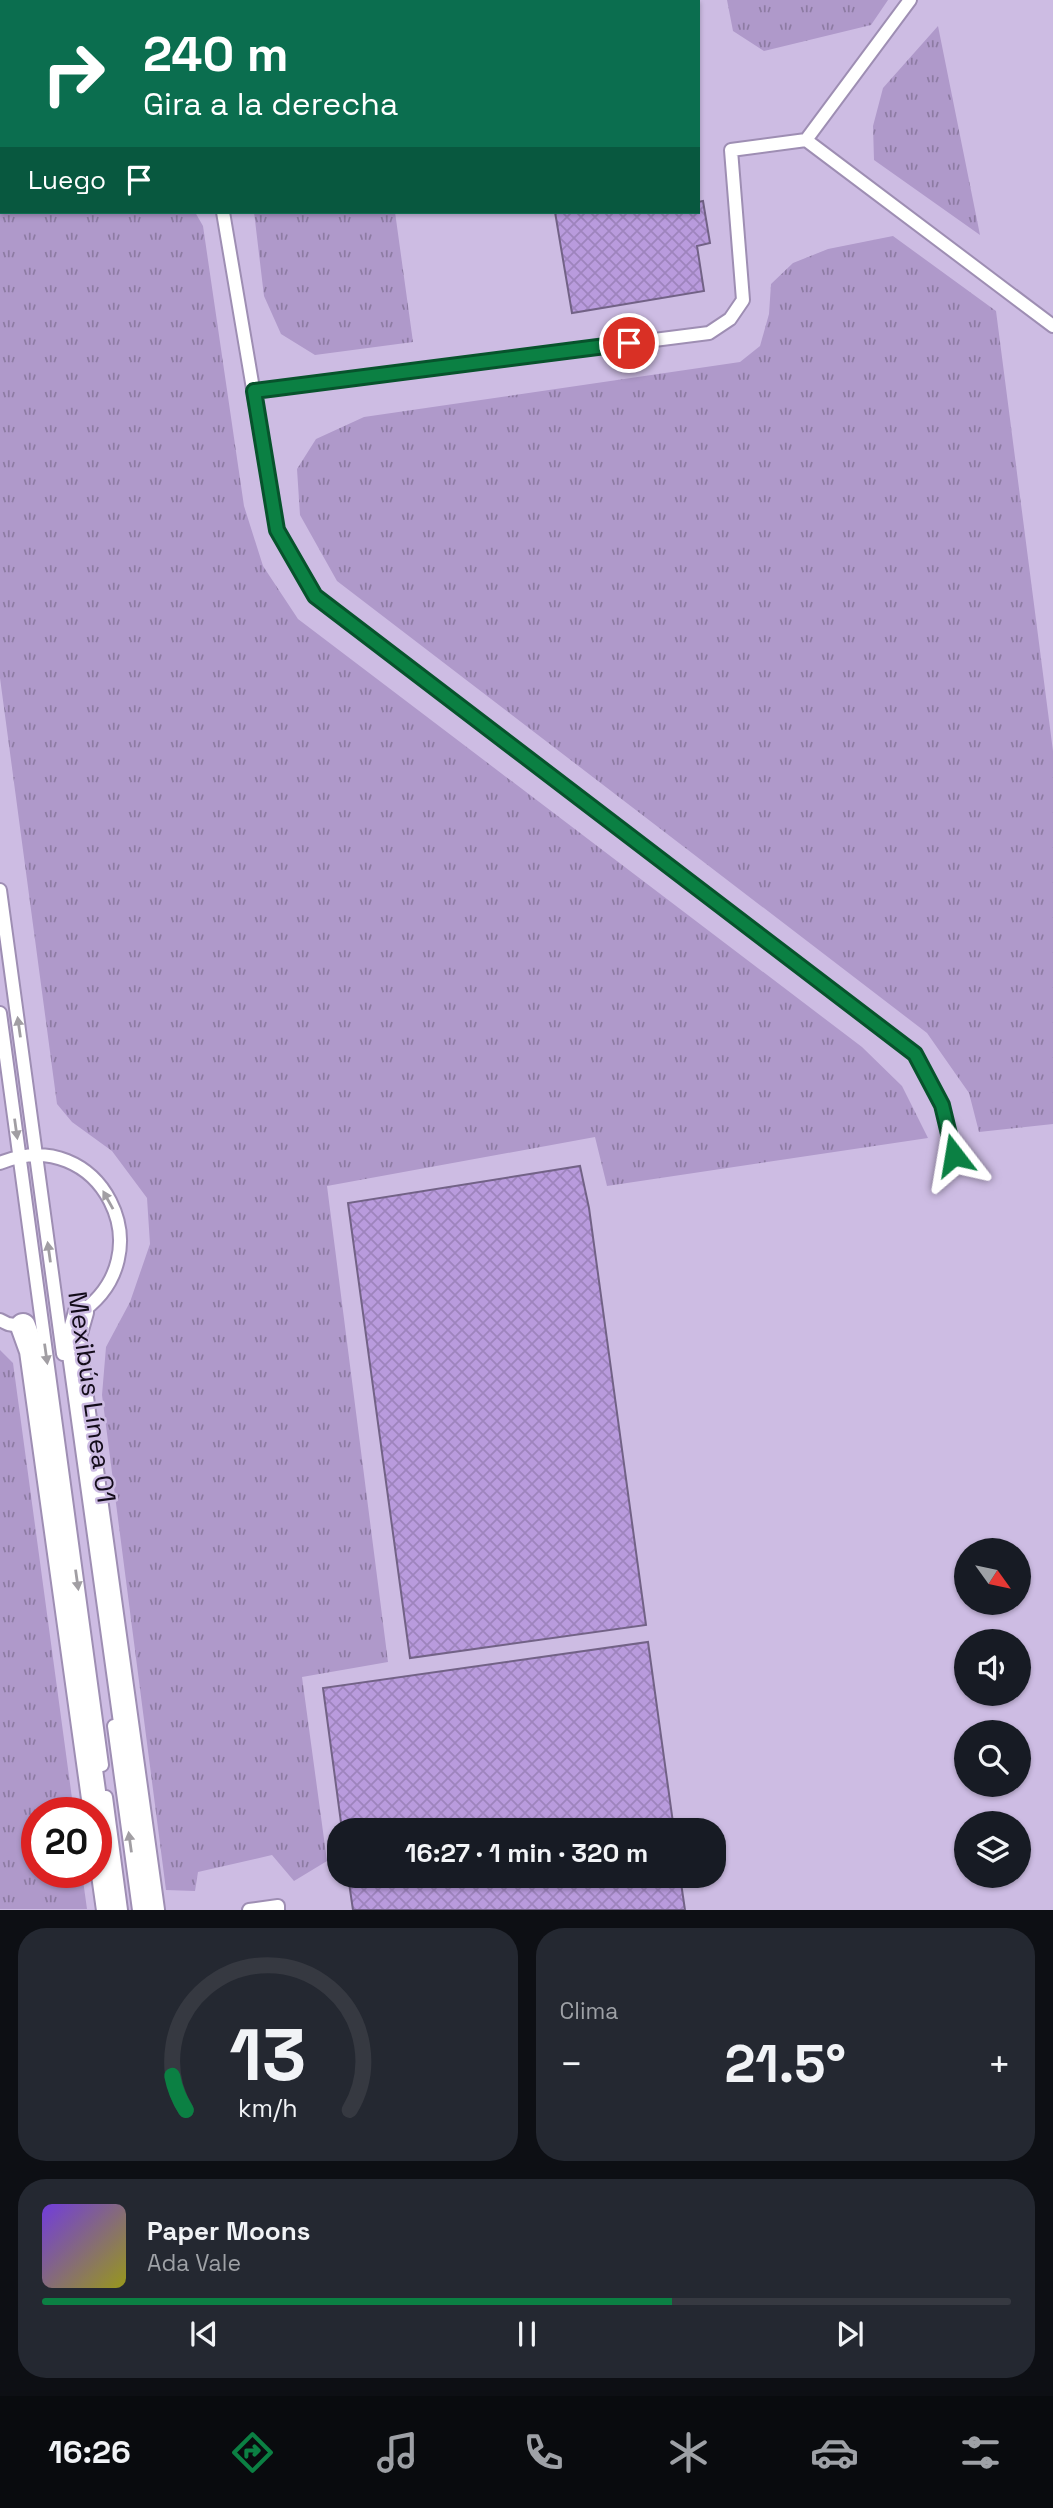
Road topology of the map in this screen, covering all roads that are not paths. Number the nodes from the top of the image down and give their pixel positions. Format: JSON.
{"nodes":[{"id":1,"x":911,"y":0,"type":"edge"},
{"id":2,"x":806,"y":141,"type":"junction"},
{"id":3,"x":223,"y":214,"type":"edge"},
{"id":4,"x":1053,"y":326,"type":"edge"},
{"id":5,"x":254,"y":391,"type":"junction"},
{"id":6,"x":0,"y":890,"type":"edge"},
{"id":7,"x":0,"y":1013,"type":"edge"},
{"id":8,"x":36,"y":1155,"type":"junction"},
{"id":9,"x":954,"y":1155,"type":"dead end"},
{"id":10,"x":19,"y":1156,"type":"junction"},
{"id":11,"x":0,"y":1163,"type":"edge"},
{"id":12,"x":81,"y":1312,"type":"junction"},
{"id":13,"x":22,"y":1324,"type":"edge"},
{"id":14,"x":59,"y":1324,"type":"junction"},
{"id":15,"x":94,"y":1797,"type":"edge"},
{"id":16,"x":106,"y":1888,"type":"edge"},
{"id":17,"x":109,"y":1909,"type":"edge"},
{"id":18,"x":121,"y":1909,"type":"edge"},
{"id":19,"x":139,"y":1909,"type":"edge"},
{"id":20,"x":152,"y":1909,"type":"edge"},
{"id":21,"x":249,"y":1909,"type":"edge"},
{"id":22,"x":278,"y":1909,"type":"edge"}],
"edges":[{"from":1,"to":2,"type":"lane"},
{"from":2,"to":4,"type":"lane"},
{"from":2,"to":5,"type":"lane"},
{"from":3,"to":5,"type":"lane"},
{"from":5,"to":9,"type":"lane"},
{"from":8,"to":6,"type":"lane","name":"Mexibús Línea 01","one_way":true},
{"from":7,"to":10,"type":"lane","name":"Mexibús Línea 01","one_way":true},
{"from":8,"to":10,"type":"lane"},
{"from":12,"to":8,"type":"lane","one_way":true},
{"from":14,"to":8,"type":"lane","name":"Mexibús Línea 01","one_way":true},
{"from":10,"to":11,"type":"lane"},
{"from":10,"to":13,"type":"lane","name":"Mexibús Línea 01"},
{"from":12,"to":14,"type":"lane"},
{"from":12,"to":20,"type":"street"},
{"from":13,"to":14,"type":"lane"},
{"from":13,"to":15,"type":"street"},
{"from":13,"to":18,"type":"lane","name":"Mexibús Línea 01","one_way":true},
{"from":19,"to":14,"type":"lane","name":"Mexibús Línea 01","one_way":true},
{"from":16,"to":17,"type":"street"},
{"from":21,"to":22,"type":"lane"}]}
